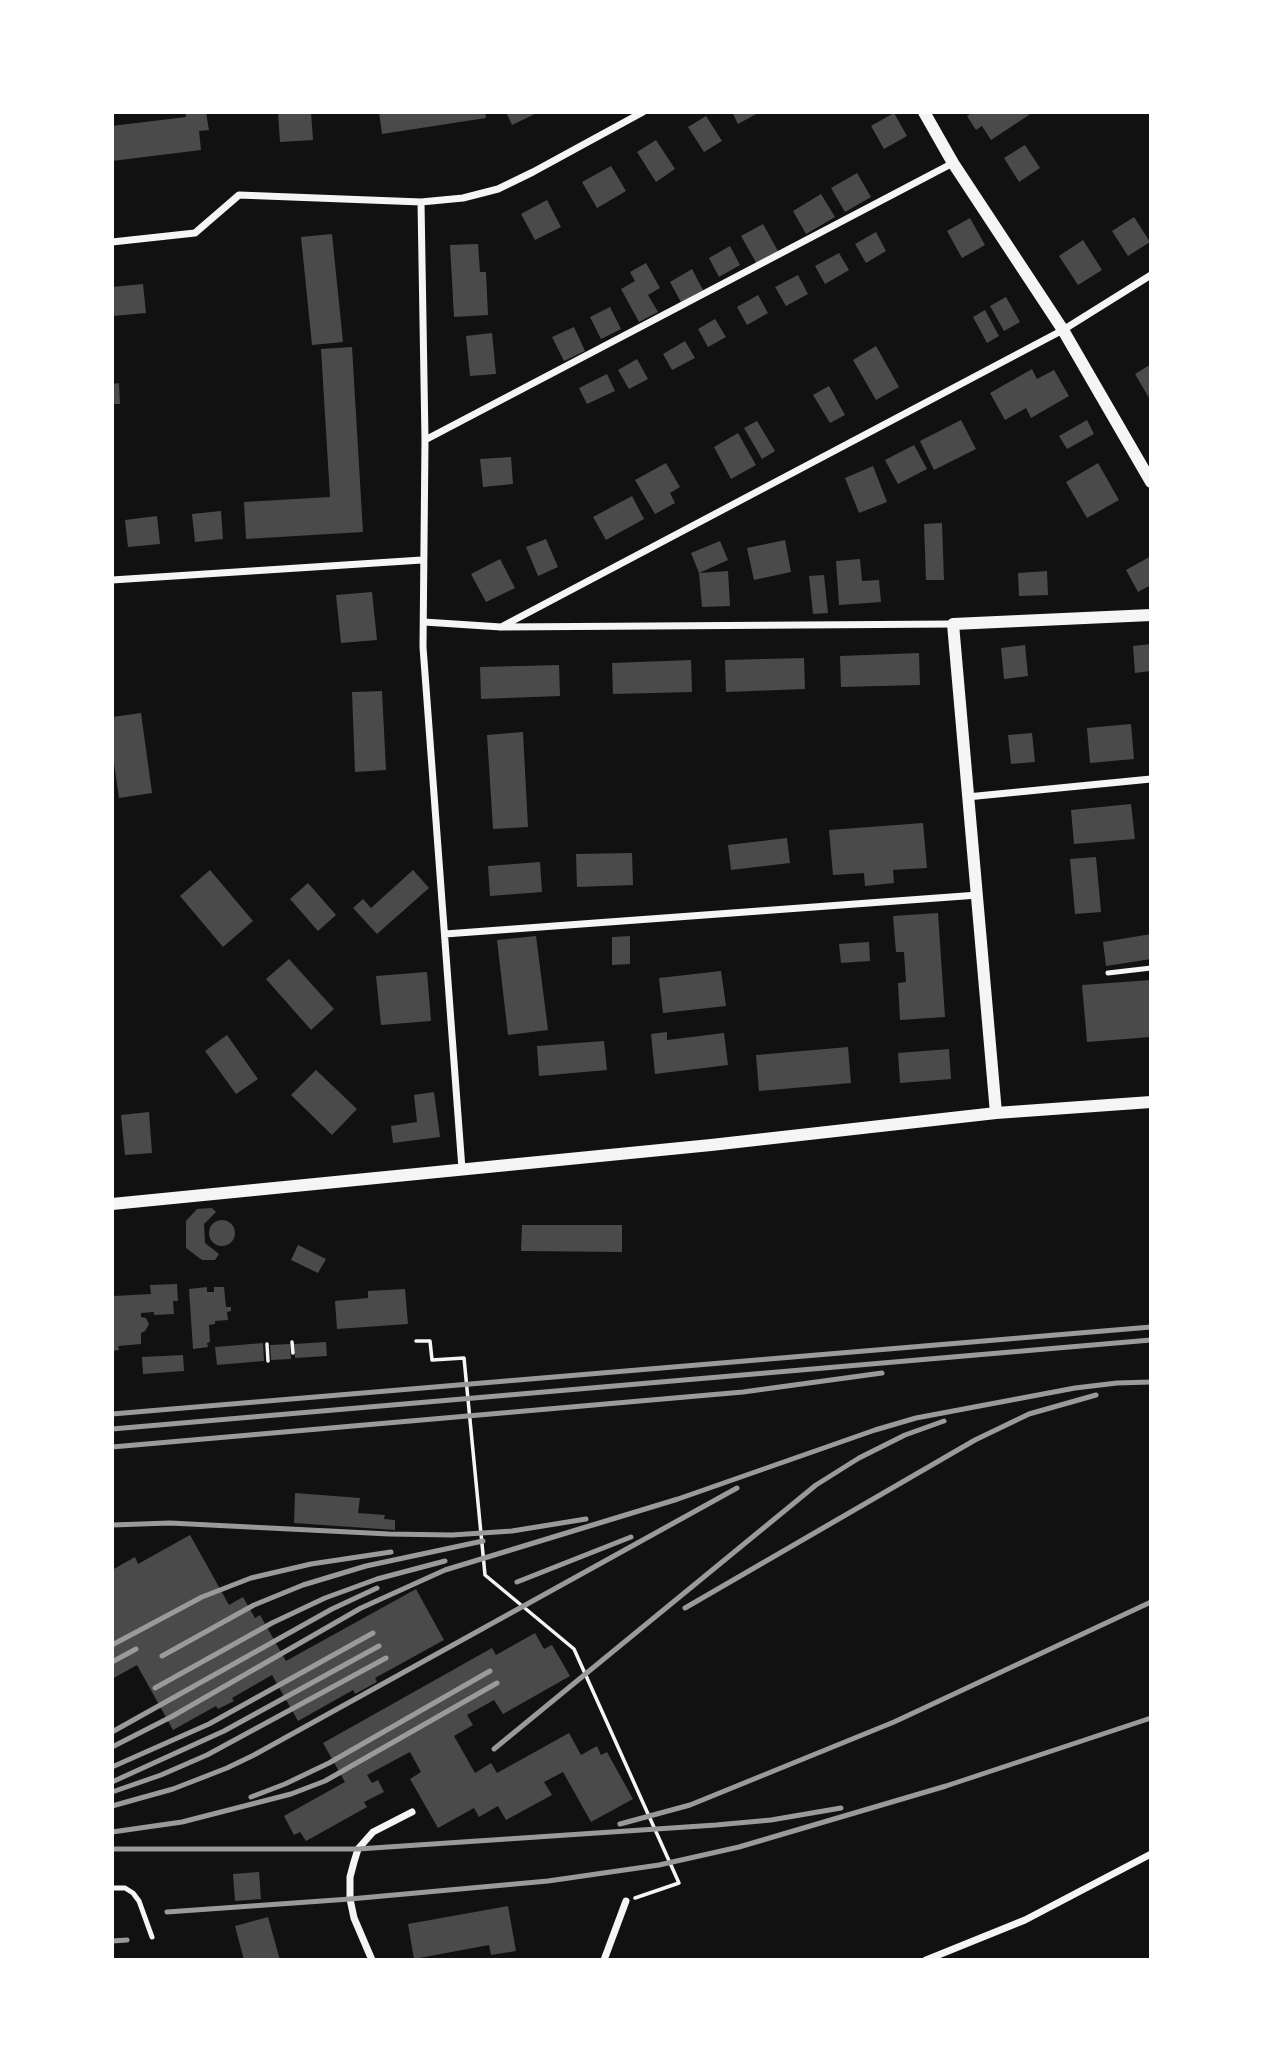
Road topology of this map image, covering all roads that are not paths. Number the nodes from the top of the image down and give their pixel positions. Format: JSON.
{"nodes":[{"id":1,"x":643,"y":112,"type":"edge"},
{"id":2,"x":924,"y":112,"type":"edge"},
{"id":3,"x":953,"y":163,"type":"junction"},
{"id":4,"x":421,"y":202,"type":"junction"},
{"id":5,"x":112,"y":242,"type":"edge"},
{"id":6,"x":1151,"y":275,"type":"edge"},
{"id":7,"x":1063,"y":330,"type":"junction"},
{"id":8,"x":425,"y":440,"type":"junction"},
{"id":9,"x":1151,"y":482,"type":"edge"},
{"id":10,"x":422,"y":560,"type":"junction"},
{"id":11,"x":112,"y":580,"type":"edge"},
{"id":12,"x":1151,"y":615,"type":"edge"},
{"id":13,"x":424,"y":622,"type":"junction"},
{"id":14,"x":953,"y":624,"type":"junction"},
{"id":15,"x":501,"y":627,"type":"junction"},
{"id":16,"x":1151,"y":779,"type":"edge"},
{"id":17,"x":967,"y":797,"type":"junction"},
{"id":18,"x":978,"y":895,"type":"junction"},
{"id":19,"x":445,"y":934,"type":"junction"},
{"id":20,"x":1151,"y":968,"type":"edge"},
{"id":21,"x":1108,"y":973,"type":"dead end"},
{"id":22,"x":1151,"y":1102,"type":"edge"},
{"id":23,"x":996,"y":1113,"type":"junction"},
{"id":24,"x":462,"y":1169,"type":"junction"},
{"id":25,"x":112,"y":1204,"type":"edge"},
{"id":26,"x":412,"y":1812,"type":"dead end"},
{"id":27,"x":1151,"y":1854,"type":"edge"},
{"id":28,"x":112,"y":1888,"type":"edge"},
{"id":29,"x":626,"y":1901,"type":"road end"},
{"id":30,"x":152,"y":1937,"type":"dead end"},
{"id":31,"x":372,"y":1960,"type":"edge"},
{"id":32,"x":604,"y":1960,"type":"edge"},
{"id":33,"x":926,"y":1960,"type":"edge"}],
"edges":[{"from":1,"to":4,"type":"street"},
{"from":2,"to":3,"type":"street"},
{"from":3,"to":7,"type":"street"},
{"from":3,"to":8,"type":"street"},
{"from":4,"to":5,"type":"street"},
{"from":4,"to":8,"type":"street"},
{"from":6,"to":7,"type":"street"},
{"from":7,"to":9,"type":"street"},
{"from":7,"to":15,"type":"street"},
{"from":8,"to":10,"type":"street"},
{"from":10,"to":11,"type":"street"},
{"from":10,"to":13,"type":"street"},
{"from":12,"to":14,"type":"street"},
{"from":13,"to":15,"type":"street"},
{"from":13,"to":19,"type":"street"},
{"from":14,"to":15,"type":"street"},
{"from":14,"to":17,"type":"street"},
{"from":16,"to":17,"type":"street"},
{"from":17,"to":18,"type":"street"},
{"from":18,"to":19,"type":"street"},
{"from":18,"to":23,"type":"street"},
{"from":19,"to":24,"type":"street"},
{"from":20,"to":21,"type":"lane"},
{"from":22,"to":23,"type":"street"},
{"from":23,"to":24,"type":"street"},
{"from":24,"to":25,"type":"street"},
{"from":26,"to":31,"type":"street"},
{"from":27,"to":33,"type":"street"},
{"from":28,"to":30,"type":"lane"},
{"from":29,"to":32,"type":"street"}]}
